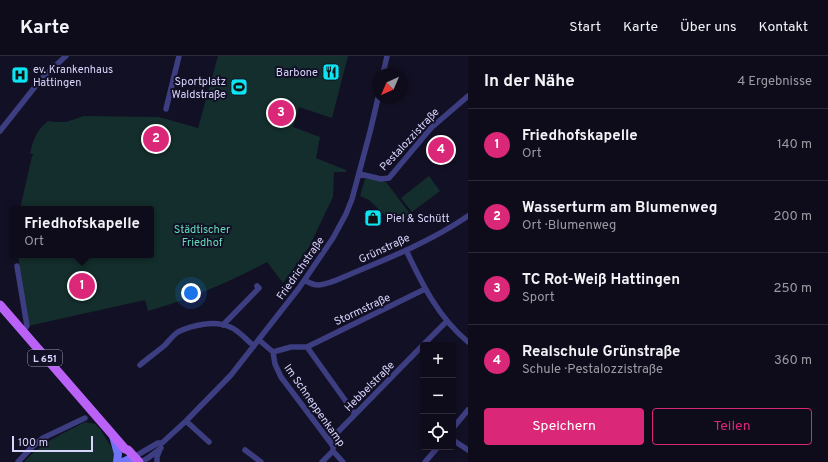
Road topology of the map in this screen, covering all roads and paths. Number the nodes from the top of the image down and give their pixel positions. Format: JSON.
{"nodes":[{"id":1,"x":66,"y":56,"type":"edge"},
{"id":2,"x":179,"y":56,"type":"edge"},
{"id":3,"x":387,"y":56,"type":"edge"},
{"id":4,"x":384,"y":68,"type":"edge"},
{"id":5,"x":468,"y":96,"type":"edge"},
{"id":6,"x":377,"y":104,"type":"edge"},
{"id":7,"x":166,"y":109,"type":"dead end"},
{"id":8,"x":0,"y":131,"type":"edge"},
{"id":9,"x":360,"y":174,"type":"junction"},
{"id":10,"x":468,"y":216,"type":"edge"},
{"id":11,"x":406,"y":250,"type":"junction"},
{"id":12,"x":17,"y":266,"type":"dead end"},
{"id":13,"x":305,"y":280,"type":"junction"},
{"id":14,"x":257,"y":286,"type":"dead end"},
{"id":15,"x":425,"y":289,"type":"junction"},
{"id":16,"x":0,"y":305,"type":"edge"},
{"id":17,"x":447,"y":321,"type":"junction"},
{"id":18,"x":223,"y":325,"type":"junction"},
{"id":19,"x":22,"y":331,"type":"junction"},
{"id":20,"x":259,"y":340,"type":"junction"},
{"id":21,"x":426,"y":342,"type":"edge"},
{"id":22,"x":468,"y":342,"type":"edge"},
{"id":23,"x":254,"y":346,"type":"junction"},
{"id":24,"x":307,"y":346,"type":"junction"},
{"id":25,"x":420,"y":348,"type":"edge"},
{"id":26,"x":273,"y":352,"type":"junction"},
{"id":27,"x":140,"y":365,"type":"dead end"},
{"id":28,"x":468,"y":410,"type":"edge"},
{"id":29,"x":355,"y":414,"type":"junction"},
{"id":30,"x":85,"y":418,"type":"dead end"},
{"id":31,"x":186,"y":421,"type":"junction"},
{"id":32,"x":456,"y":424,"type":"edge"},
{"id":33,"x":112,"y":434,"type":"junction"},
{"id":34,"x":329,"y":441,"type":"junction"},
{"id":35,"x":209,"y":442,"type":"dead end"},
{"id":36,"x":456,"y":442,"type":"edge"},
{"id":37,"x":161,"y":446,"type":"junction"},
{"id":38,"x":245,"y":450,"type":"dead end"},
{"id":39,"x":435,"y":450,"type":"edge"},
{"id":40,"x":468,"y":450,"type":"edge"},
{"id":41,"x":333,"y":451,"type":"junction"},
{"id":42,"x":133,"y":460,"type":"edge"},
{"id":43,"x":18,"y":462,"type":"edge"},
{"id":44,"x":117,"y":462,"type":"edge"},
{"id":45,"x":157,"y":462,"type":"edge"},
{"id":46,"x":261,"y":462,"type":"edge"},
{"id":47,"x":322,"y":462,"type":"edge"},
{"id":48,"x":343,"y":462,"type":"edge"},
{"id":49,"x":425,"y":462,"type":"edge"}],
"edges":[{"from":1,"to":8,"type":"street"},
{"from":2,"to":7,"type":"street"},
{"from":3,"to":4,"type":"street"},
{"from":5,"to":9,"type":"street","name":"Pestalozzistraße"},
{"from":6,"to":9,"type":"street","name":"Friedrichstraße"},
{"from":9,"to":13,"type":"street","name":"Friedrichstraße"},
{"from":10,"to":11,"type":"street","name":"Grünstraße"},
{"from":11,"to":13,"type":"street","name":"Grünstraße"},
{"from":11,"to":15,"type":"street"},
{"from":12,"to":19,"type":"street"},
{"from":13,"to":20,"type":"street","name":"Friedrichstraße"},
{"from":14,"to":18,"type":"street"},
{"from":15,"to":17,"type":"street"},
{"from":15,"to":24,"type":"street","name":"Stormstraße"},
{"from":16,"to":19,"type":"main road","number":"L 651"},
{"from":17,"to":21,"type":"street","name":"Hebbelstraße"},
{"from":17,"to":22,"type":"street"},
{"from":18,"to":23,"type":"street"},
{"from":18,"to":27,"type":"street"},
{"from":19,"to":33,"type":"main road","number":"L 651"},
{"from":20,"to":23,"type":"street","name":"Friedrichstraße"},
{"from":20,"to":26,"type":"street"},
{"from":23,"to":31,"type":"street","name":"Friedrichstraße"},
{"from":24,"to":26,"type":"street","name":"Stormstraße"},
{"from":24,"to":29,"type":"street"},
{"from":25,"to":29,"type":"street","name":"Hebbelstraße"},
{"from":26,"to":34,"type":"street","name":"Im Schneppenkamp"},
{"from":28,"to":32,"type":"street"},
{"from":29,"to":34,"type":"street","name":"Hebbelstraße"},
{"from":30,"to":43,"type":"street"},
{"from":31,"to":35,"type":"street"},
{"from":31,"to":37,"type":"street","name":"Friedrichstraße"},
{"from":33,"to":42,"type":"main road","number":"L 651"},
{"from":33,"to":44,"type":"main road"},
{"from":34,"to":41,"type":"street","name":"Im Schneppenkamp"},
{"from":36,"to":40,"type":"street"},
{"from":37,"to":42,"type":"street","name":"Friedrichstraße"},
{"from":37,"to":42,"type":"street","name":"Friedrichstraße"},
{"from":37,"to":45,"type":"street"},
{"from":38,"to":46,"type":"street"},
{"from":39,"to":49,"type":"street"},
{"from":41,"to":47,"type":"street"},
{"from":41,"to":48,"type":"street","name":"Im Schneppenkamp"}]}
